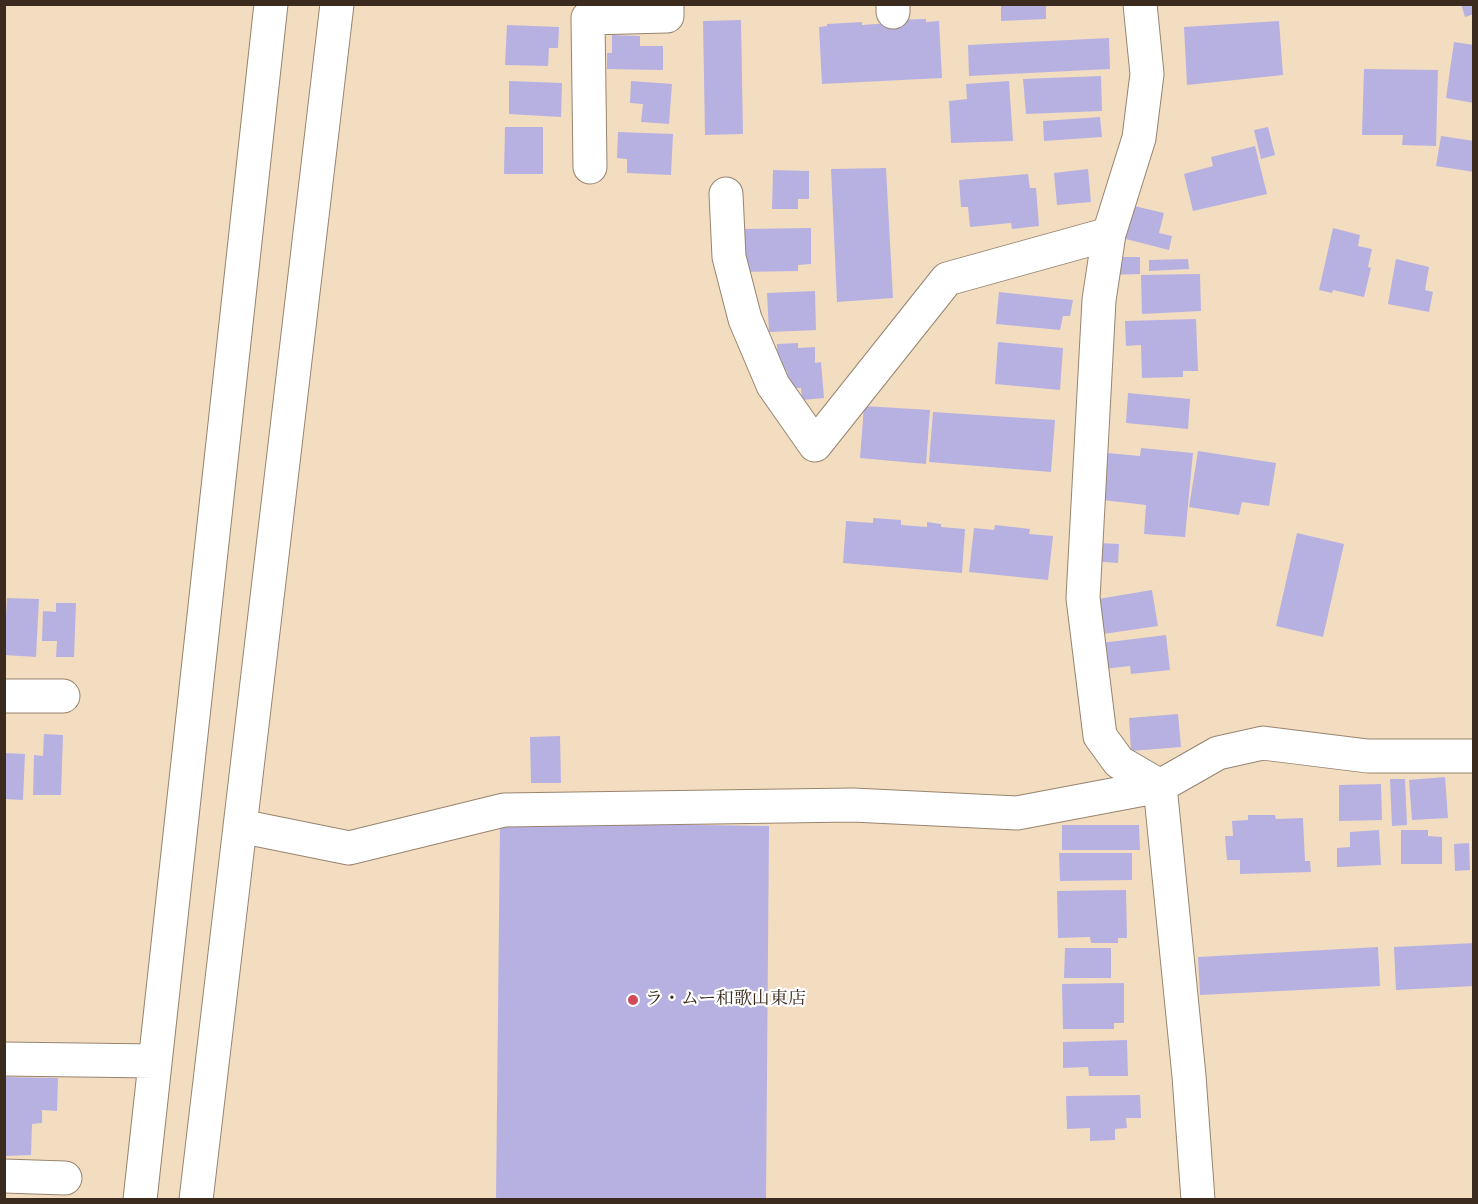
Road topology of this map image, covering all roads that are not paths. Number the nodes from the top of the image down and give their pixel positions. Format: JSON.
{"nodes":[{"id":1,"x":271,"y":4,"type":"edge"},
{"id":2,"x":337,"y":4,"type":"edge"},
{"id":3,"x":667,"y":4,"type":"edge"},
{"id":4,"x":1140,"y":4,"type":"edge"},
{"id":5,"x":590,"y":167,"type":"dead end"},
{"id":6,"x":726,"y":194,"type":"dead end"},
{"id":7,"x":1109,"y":234,"type":"junction"},
{"id":8,"x":4,"y":696,"type":"edge"},
{"id":9,"x":63,"y":696,"type":"dead end"},
{"id":10,"x":1473,"y":756,"type":"edge"},
{"id":11,"x":1160,"y":786,"type":"junction"},
{"id":12,"x":240,"y":826,"type":"junction"},
{"id":13,"x":4,"y":1059,"type":"edge"},
{"id":14,"x":155,"y":1061,"type":"junction"},
{"id":15,"x":4,"y":1176,"type":"edge"},
{"id":16,"x":65,"y":1178,"type":"dead end"},
{"id":17,"x":140,"y":1200,"type":"edge"},
{"id":18,"x":196,"y":1200,"type":"edge"},
{"id":19,"x":1198,"y":1200,"type":"edge"}],
"edges":[{"from":1,"to":14,"type":"street"},
{"from":2,"to":12,"type":"street"},
{"from":3,"to":5,"type":"street"},
{"from":4,"to":7,"type":"street"},
{"from":6,"to":7,"type":"street"},
{"from":7,"to":11,"type":"street"},
{"from":8,"to":9,"type":"street"},
{"from":10,"to":11,"type":"street"},
{"from":11,"to":12,"type":"street"},
{"from":11,"to":19,"type":"street"},
{"from":12,"to":18,"type":"street"},
{"from":13,"to":14,"type":"street"},
{"from":14,"to":17,"type":"street"},
{"from":15,"to":16,"type":"street"}]}
